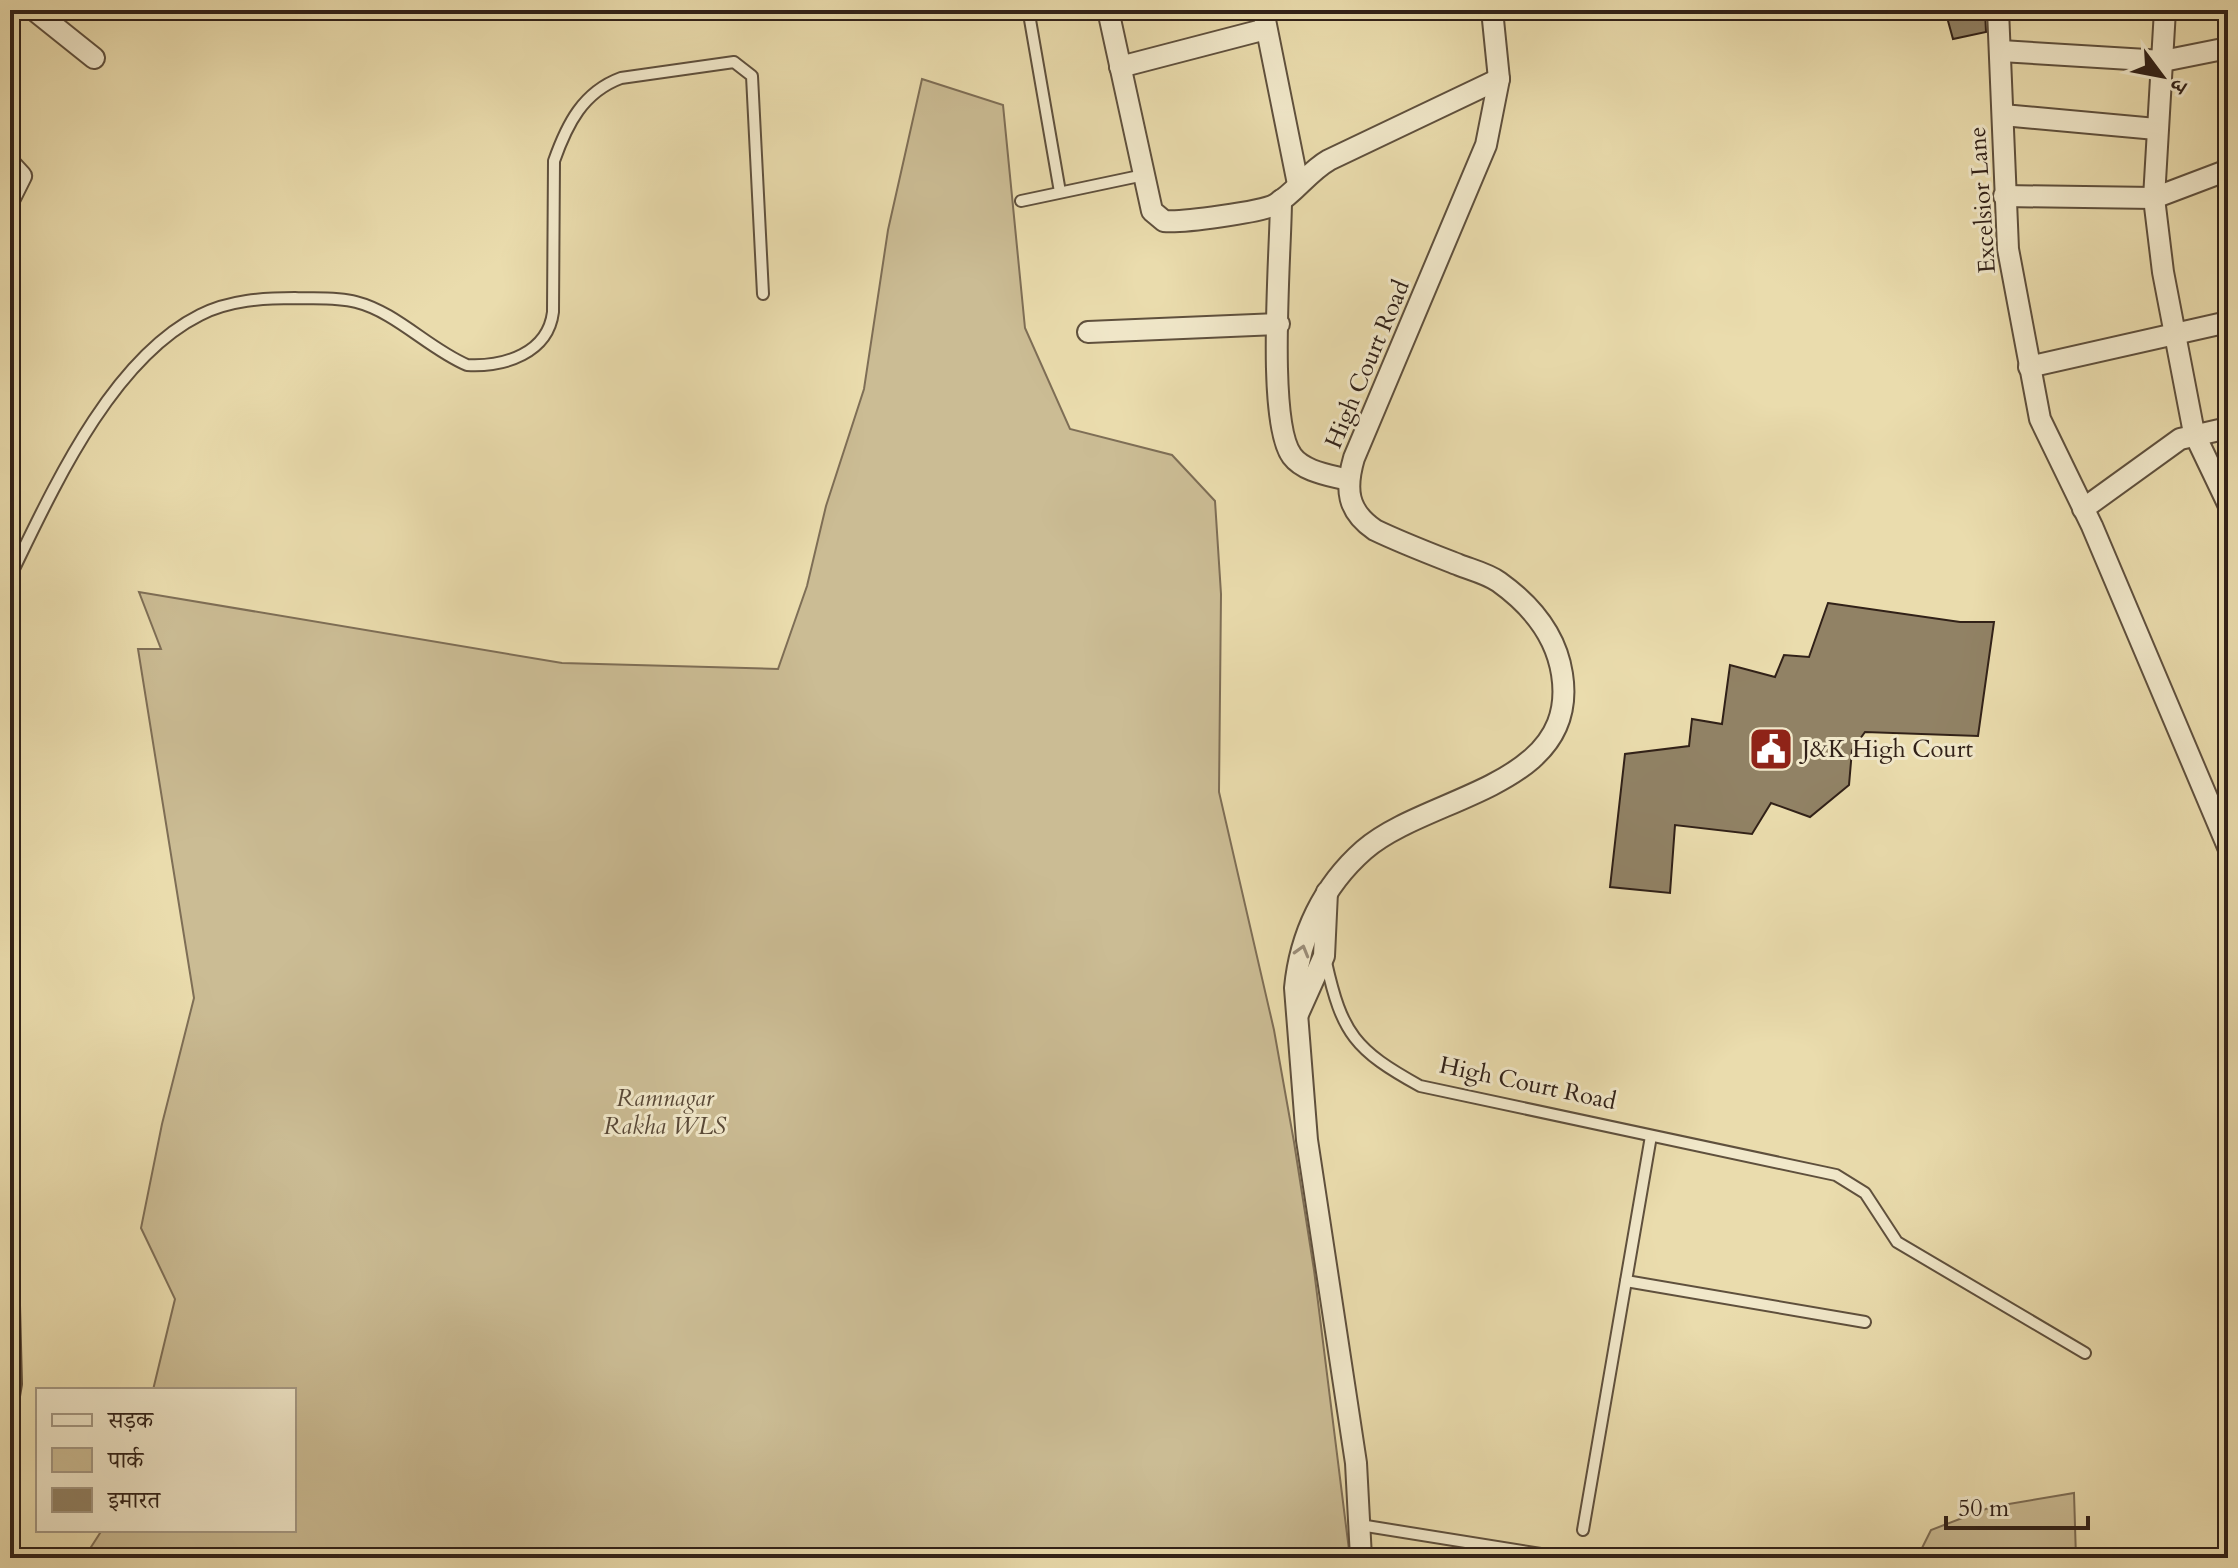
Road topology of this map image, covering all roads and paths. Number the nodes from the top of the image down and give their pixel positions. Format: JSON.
{"nodes":[{"id":1,"x":34,"y":10,"type":"edge"},
{"id":2,"x":1108,"y":10,"type":"edge"},
{"id":3,"x":1492,"y":10,"type":"edge"},
{"id":4,"x":1998,"y":10,"type":"edge"},
{"id":5,"x":2165,"y":10,"type":"edge"},
{"id":6,"x":1029,"y":14,"type":"dead end"},
{"id":7,"x":1264,"y":20,"type":"edge"},
{"id":8,"x":2228,"y":48,"type":"edge"},
{"id":9,"x":2001,"y":51,"type":"junction"},
{"id":10,"x":94,"y":58,"type":"dead end"},
{"id":11,"x":2163,"y":61,"type":"junction"},
{"id":12,"x":1120,"y":67,"type":"junction"},
{"id":13,"x":1499,"y":79,"type":"junction"},
{"id":14,"x":2003,"y":115,"type":"junction"},
{"id":15,"x":2156,"y":129,"type":"junction"},
{"id":16,"x":10,"y":164,"type":"edge"},
{"id":17,"x":2228,"y":170,"type":"edge"},
{"id":18,"x":1144,"y":175,"type":"junction"},
{"id":19,"x":1298,"y":184,"type":"junction"},
{"id":20,"x":1060,"y":192,"type":"junction"},
{"id":21,"x":2004,"y":196,"type":"junction"},
{"id":22,"x":10,"y":198,"type":"edge"},
{"id":23,"x":2154,"y":198,"type":"junction"},
{"id":24,"x":1281,"y":200,"type":"junction"},
{"id":25,"x":1021,"y":201,"type":"dead end"},
{"id":26,"x":763,"y":294,"type":"dead end"},
{"id":27,"x":2228,"y":322,"type":"edge"},
{"id":28,"x":1279,"y":324,"type":"junction"},
{"id":29,"x":1088,"y":332,"type":"dead end"},
{"id":30,"x":2173,"y":332,"type":"junction"},
{"id":31,"x":2031,"y":377,"type":"junction"},
{"id":32,"x":2228,"y":428,"type":"edge"},
{"id":33,"x":2194,"y":433,"type":"junction"},
{"id":34,"x":1348,"y":480,"type":"junction"},
{"id":35,"x":2228,"y":504,"type":"edge"},
{"id":36,"x":2083,"y":509,"type":"junction"},
{"id":37,"x":10,"y":577,"type":"edge"},
{"id":38,"x":2228,"y":847,"type":"edge"},
{"id":39,"x":1327,"y":892,"type":"junction"},
{"id":40,"x":1324,"y":956,"type":"junction"},
{"id":41,"x":1298,"y":1014,"type":"junction"},
{"id":42,"x":1651,"y":1136,"type":"junction"},
{"id":43,"x":10,"y":1149,"type":"edge"},
{"id":44,"x":1626,"y":1281,"type":"junction"},
{"id":45,"x":1865,"y":1322,"type":"dead end"},
{"id":46,"x":2085,"y":1353,"type":"dead end"},
{"id":47,"x":10,"y":1420,"type":"edge"},
{"id":48,"x":1360,"y":1525,"type":"junction"},
{"id":49,"x":1583,"y":1530,"type":"dead end"},
{"id":50,"x":1361,"y":1558,"type":"edge"},
{"id":51,"x":1566,"y":1558,"type":"edge"}],
"edges":[{"from":1,"to":10,"type":"street"},
{"from":2,"to":12,"type":"street"},
{"from":3,"to":13,"type":"street","name":"High Court Road"},
{"from":4,"to":9,"type":"street","name":"Excelsior Lane"},
{"from":5,"to":11,"type":"street"},
{"from":6,"to":20,"type":"lane"},
{"from":7,"to":12,"type":"street"},
{"from":7,"to":19,"type":"street"},
{"from":8,"to":11,"type":"street"},
{"from":9,"to":11,"type":"street"},
{"from":9,"to":14,"type":"street","name":"Excelsior Lane"},
{"from":11,"to":15,"type":"street"},
{"from":12,"to":18,"type":"street"},
{"from":13,"to":19,"type":"street"},
{"from":13,"to":34,"type":"street","name":"High Court Road"},
{"from":14,"to":15,"type":"street"},
{"from":14,"to":21,"type":"street","name":"Excelsior Lane"},
{"from":15,"to":23,"type":"street"},
{"from":16,"to":22,"type":"street"},
{"from":17,"to":23,"type":"street"},
{"from":18,"to":20,"type":"lane"},
{"from":18,"to":24,"type":"street"},
{"from":19,"to":24,"type":"street"},
{"from":20,"to":25,"type":"lane"},
{"from":21,"to":23,"type":"street"},
{"from":21,"to":31,"type":"street","name":"Excelsior Lane"},
{"from":23,"to":30,"type":"street"},
{"from":24,"to":28,"type":"street"},
{"from":26,"to":37,"type":"lane"},
{"from":27,"to":30,"type":"street"},
{"from":28,"to":29,"type":"street"},
{"from":28,"to":34,"type":"street"},
{"from":30,"to":31,"type":"street"},
{"from":30,"to":33,"type":"street"},
{"from":31,"to":36,"type":"street","name":"Excelsior Lane"},
{"from":32,"to":33,"type":"street"},
{"from":33,"to":35,"type":"street"},
{"from":33,"to":36,"type":"street"},
{"from":34,"to":39,"type":"street","name":"High Court Road"},
{"from":36,"to":38,"type":"street","name":"Excelsior Lane"},
{"from":39,"to":40,"type":"street"},
{"from":41,"to":39,"type":"street","one_way":true},
{"from":40,"to":41,"type":"street"},
{"from":40,"to":42,"type":"lane","name":"High Court Road"},
{"from":41,"to":48,"type":"street"},
{"from":42,"to":44,"type":"lane"},
{"from":42,"to":46,"type":"lane","name":"High Court Road"},
{"from":43,"to":47,"type":"lane"},
{"from":44,"to":45,"type":"lane"},
{"from":44,"to":49,"type":"lane"},
{"from":48,"to":50,"type":"street"},
{"from":48,"to":51,"type":"lane"}]}
